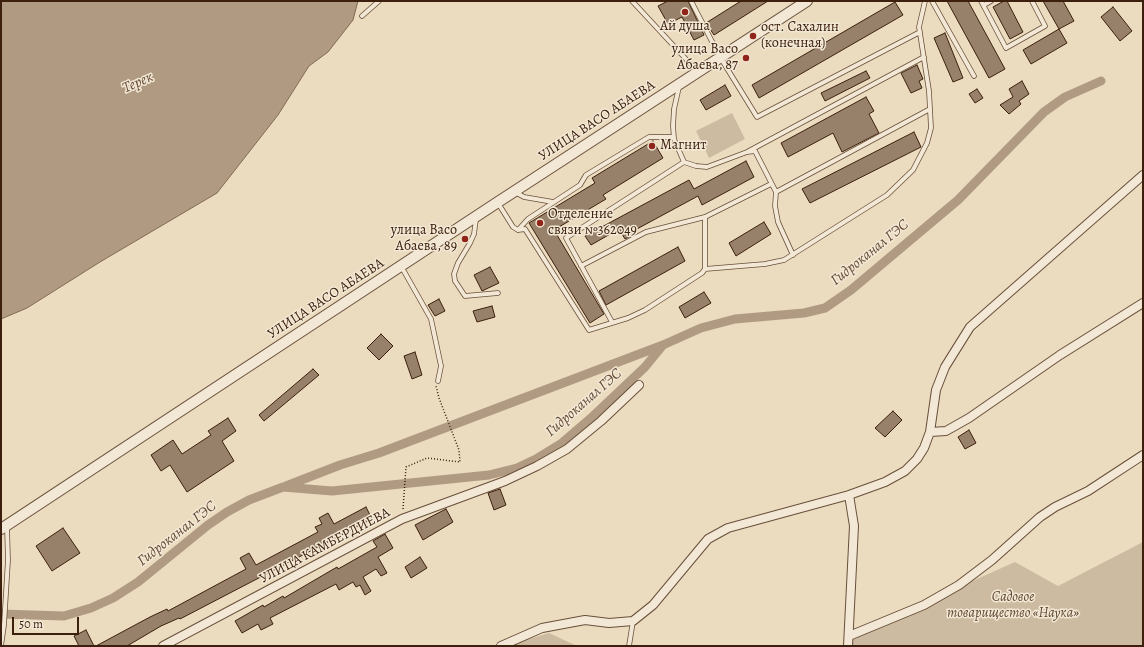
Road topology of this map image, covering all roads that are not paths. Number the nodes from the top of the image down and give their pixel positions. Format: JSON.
{"nodes":[{"id":1,"x":379,"y":1,"type":"edge"},
{"id":2,"x":632,"y":1,"type":"edge"},
{"id":3,"x":691,"y":1,"type":"edge"},
{"id":4,"x":807,"y":1,"type":"edge"},
{"id":5,"x":925,"y":1,"type":"edge"},
{"id":6,"x":932,"y":1,"type":"edge"},
{"id":7,"x":991,"y":1,"type":"edge"},
{"id":8,"x":1032,"y":1,"type":"edge"},
{"id":9,"x":982,"y":3,"type":"edge"},
{"id":10,"x":362,"y":16,"type":"dead end"},
{"id":11,"x":920,"y":32,"type":"junction"},
{"id":12,"x":720,"y":57,"type":"junction"},
{"id":13,"x":924,"y":57,"type":"junction"},
{"id":14,"x":698,"y":72,"type":"junction"},
{"id":15,"x":974,"y":76,"type":"dead end"},
{"id":16,"x":679,"y":84,"type":"junction"},
{"id":17,"x":930,"y":109,"type":"junction"},
{"id":18,"x":674,"y":139,"type":"junction"},
{"id":19,"x":747,"y":152,"type":"junction"},
{"id":20,"x":684,"y":162,"type":"junction"},
{"id":21,"x":1143,"y":175,"type":"edge"},
{"id":22,"x":771,"y":184,"type":"junction"},
{"id":23,"x":514,"y":192,"type":"junction"},
{"id":24,"x":776,"y":192,"type":"junction"},
{"id":25,"x":498,"y":202,"type":"junction"},
{"id":26,"x":553,"y":202,"type":"junction"},
{"id":27,"x":476,"y":216,"type":"junction"},
{"id":28,"x":705,"y":217,"type":"junction"},
{"id":29,"x":518,"y":230,"type":"junction"},
{"id":30,"x":793,"y":255,"type":"junction"},
{"id":31,"x":401,"y":266,"type":"junction"},
{"id":32,"x":581,"y":266,"type":"junction"},
{"id":33,"x":705,"y":269,"type":"junction"},
{"id":34,"x":498,"y":293,"type":"dead end"},
{"id":35,"x":1143,"y":303,"type":"edge"},
{"id":36,"x":612,"y":322,"type":"junction"},
{"id":37,"x":438,"y":381,"type":"road end"},
{"id":38,"x":639,"y":384,"type":"dead end"},
{"id":39,"x":930,"y":432,"type":"junction"},
{"id":40,"x":1143,"y":455,"type":"edge"},
{"id":41,"x":848,"y":495,"type":"junction"},
{"id":42,"x":4,"y":527,"type":"edge"},
{"id":43,"x":633,"y":621,"type":"junction"},
{"id":44,"x":849,"y":636,"type":"junction"},
{"id":45,"x":1,"y":646,"type":"edge"},
{"id":46,"x":163,"y":646,"type":"edge"},
{"id":47,"x":501,"y":646,"type":"edge"},
{"id":48,"x":629,"y":646,"type":"edge"},
{"id":49,"x":848,"y":646,"type":"edge"}],
"edges":[{"from":1,"to":10,"type":"lane"},
{"from":2,"to":14,"type":"lane"},
{"from":3,"to":12,"type":"lane"},
{"from":4,"to":12,"type":"street","name":"УЛИЦА ВАСО АБАЕВА"},
{"from":5,"to":11,"type":"lane"},
{"from":6,"to":15,"type":"lane"},
{"from":7,"to":9,"type":"lane"},
{"from":8,"to":9,"type":"lane"},
{"from":11,"to":12,"type":"lane"},
{"from":11,"to":13,"type":"lane"},
{"from":12,"to":14,"type":"street","name":"УЛИЦА ВАСО АБАЕВА"},
{"from":13,"to":17,"type":"lane"},
{"from":13,"to":19,"type":"lane"},
{"from":14,"to":16,"type":"street","name":"УЛИЦА ВАСО АБАЕВА"},
{"from":16,"to":18,"type":"lane"},
{"from":16,"to":23,"type":"street","name":"УЛИЦА ВАСО АБАЕВА"},
{"from":17,"to":24,"type":"lane"},
{"from":17,"to":30,"type":"lane"},
{"from":18,"to":20,"type":"lane"},
{"from":18,"to":26,"type":"lane"},
{"from":19,"to":20,"type":"lane"},
{"from":19,"to":22,"type":"lane"},
{"from":20,"to":32,"type":"lane"},
{"from":21,"to":39,"type":"street"},
{"from":22,"to":24,"type":"lane"},
{"from":22,"to":28,"type":"lane"},
{"from":23,"to":25,"type":"street","name":"УЛИЦА ВАСО АБАЕВА"},
{"from":23,"to":26,"type":"lane"},
{"from":24,"to":30,"type":"lane"},
{"from":25,"to":27,"type":"street","name":"УЛИЦА ВАСО АБАЕВА"},
{"from":25,"to":29,"type":"lane"},
{"from":26,"to":29,"type":"lane"},
{"from":27,"to":31,"type":"street","name":"УЛИЦА ВАСО АБАЕВА"},
{"from":27,"to":34,"type":"lane"},
{"from":28,"to":32,"type":"lane"},
{"from":28,"to":33,"type":"lane"},
{"from":29,"to":36,"type":"lane"},
{"from":30,"to":33,"type":"lane"},
{"from":31,"to":37,"type":"lane"},
{"from":31,"to":42,"type":"street","name":"УЛИЦА ВАСО АБАЕВА"},
{"from":32,"to":36,"type":"lane"},
{"from":33,"to":36,"type":"lane"},
{"from":35,"to":39,"type":"street"},
{"from":38,"to":46,"type":"street","name":"УЛИЦА КАМБЕРДИЕВА"},
{"from":39,"to":41,"type":"street"},
{"from":40,"to":44,"type":"street"},
{"from":41,"to":43,"type":"street"},
{"from":41,"to":44,"type":"street"},
{"from":42,"to":45,"type":"lane"},
{"from":43,"to":47,"type":"street"},
{"from":43,"to":48,"type":"lane"},
{"from":44,"to":49,"type":"street"}]}
